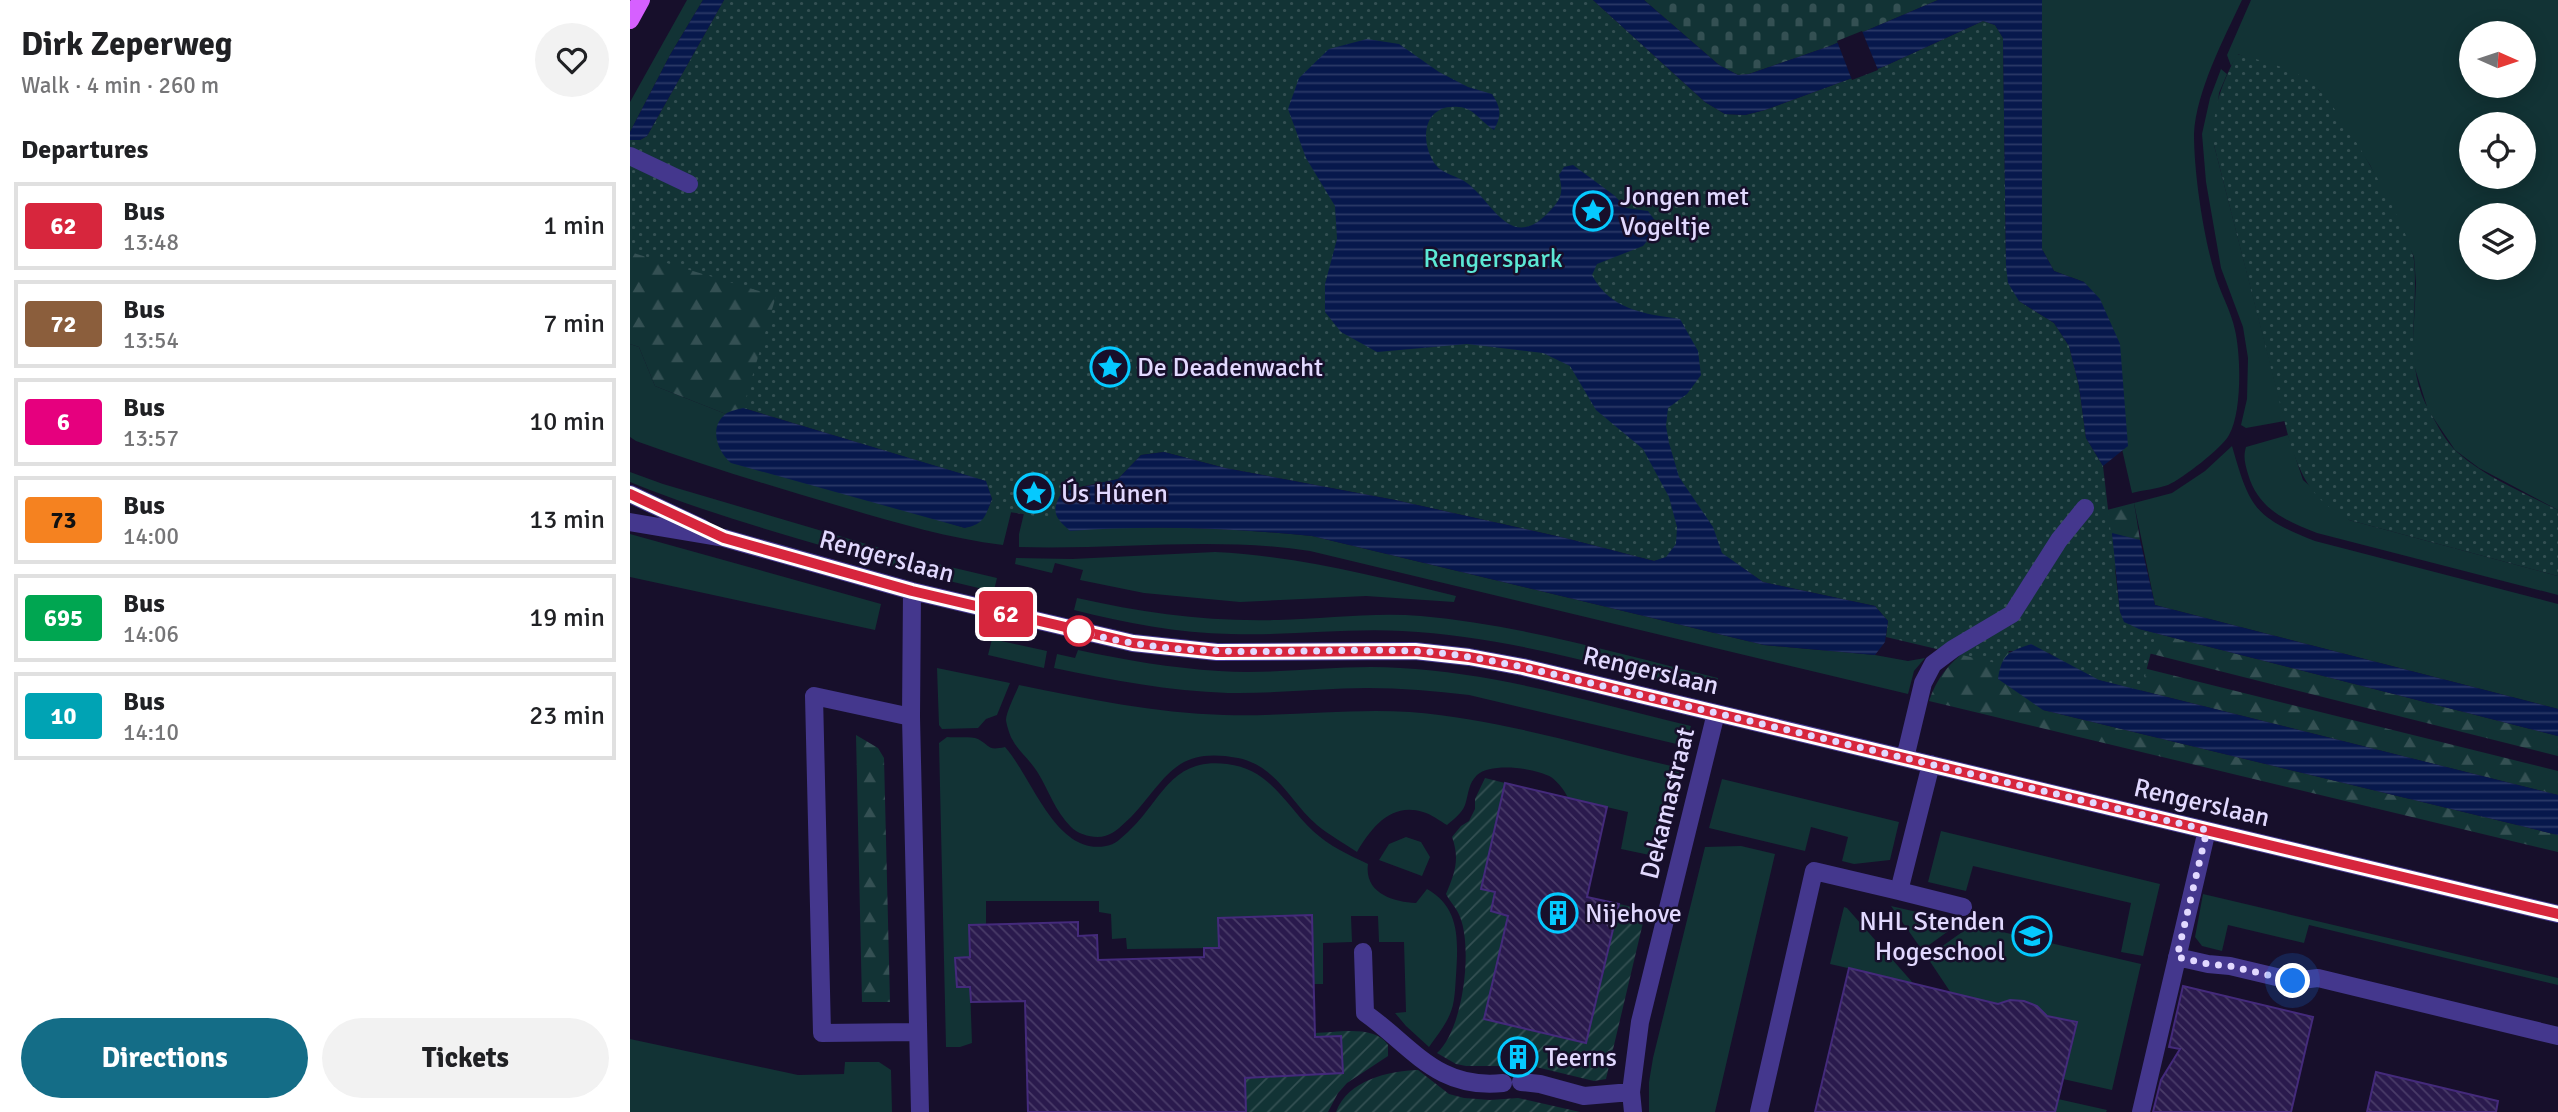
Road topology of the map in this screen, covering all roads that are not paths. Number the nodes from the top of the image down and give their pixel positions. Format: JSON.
{"nodes":[{"id":1,"x":641,"y":0,"type":"edge"},
{"id":2,"x":630,"y":20,"type":"edge"},
{"id":3,"x":630,"y":156,"type":"edge"},
{"id":4,"x":689,"y":184,"type":"dead end"},
{"id":5,"x":630,"y":494,"type":"edge"},
{"id":6,"x":2085,"y":508,"type":"dead end"},
{"id":7,"x":630,"y":522,"type":"edge"},
{"id":8,"x":724,"y":538,"type":"junction"},
{"id":9,"x":912,"y":591,"type":"junction"},
{"id":10,"x":1716,"y":713,"type":"junction"},
{"id":11,"x":911,"y":717,"type":"junction"},
{"id":12,"x":1905,"y":758,"type":"junction"},
{"id":13,"x":1931,"y":764,"type":"junction"},
{"id":14,"x":2207,"y":830,"type":"junction"},
{"id":15,"x":1899,"y":891,"type":"junction"},
{"id":16,"x":1963,"y":907,"type":"dead end"},
{"id":17,"x":2558,"y":914,"type":"edge"},
{"id":18,"x":1363,"y":952,"type":"dead end"},
{"id":19,"x":2177,"y":957,"type":"junction"},
{"id":20,"x":918,"y":1032,"type":"junction"},
{"id":21,"x":2558,"y":1037,"type":"edge"},
{"id":22,"x":1631,"y":1092,"type":"junction"},
{"id":23,"x":920,"y":1112,"type":"edge"},
{"id":24,"x":1633,"y":1112,"type":"edge"},
{"id":25,"x":1759,"y":1112,"type":"edge"},
{"id":26,"x":2141,"y":1112,"type":"edge"}],
"edges":[{"from":1,"to":2,"type":"main road"},
{"from":3,"to":4,"type":"street"},
{"from":5,"to":8,"type":"street","name":"Rengerslaan"},
{"from":6,"to":12,"type":"street"},
{"from":7,"to":8,"type":"street","name":"Rengerslaan"},
{"from":8,"to":9,"type":"street","name":"Rengerslaan"},
{"from":9,"to":10,"type":"street","name":"Rengerslaan"},
{"from":9,"to":11,"type":"street"},
{"from":10,"to":12,"type":"street","name":"Rengerslaan"},
{"from":10,"to":22,"type":"street","name":"Dekamastraat"},
{"from":11,"to":20,"type":"street"},
{"from":11,"to":20,"type":"street"},
{"from":12,"to":13,"type":"street","name":"Rengerslaan"},
{"from":13,"to":14,"type":"street","name":"Rengerslaan"},
{"from":13,"to":15,"type":"street"},
{"from":14,"to":17,"type":"street","name":"Rengerslaan"},
{"from":14,"to":19,"type":"street"},
{"from":15,"to":16,"type":"street"},
{"from":15,"to":25,"type":"street"},
{"from":18,"to":22,"type":"street"},
{"from":19,"to":21,"type":"street"},
{"from":19,"to":26,"type":"street"},
{"from":20,"to":23,"type":"street"},
{"from":22,"to":24,"type":"street","name":"Dekamastraat"}]}
